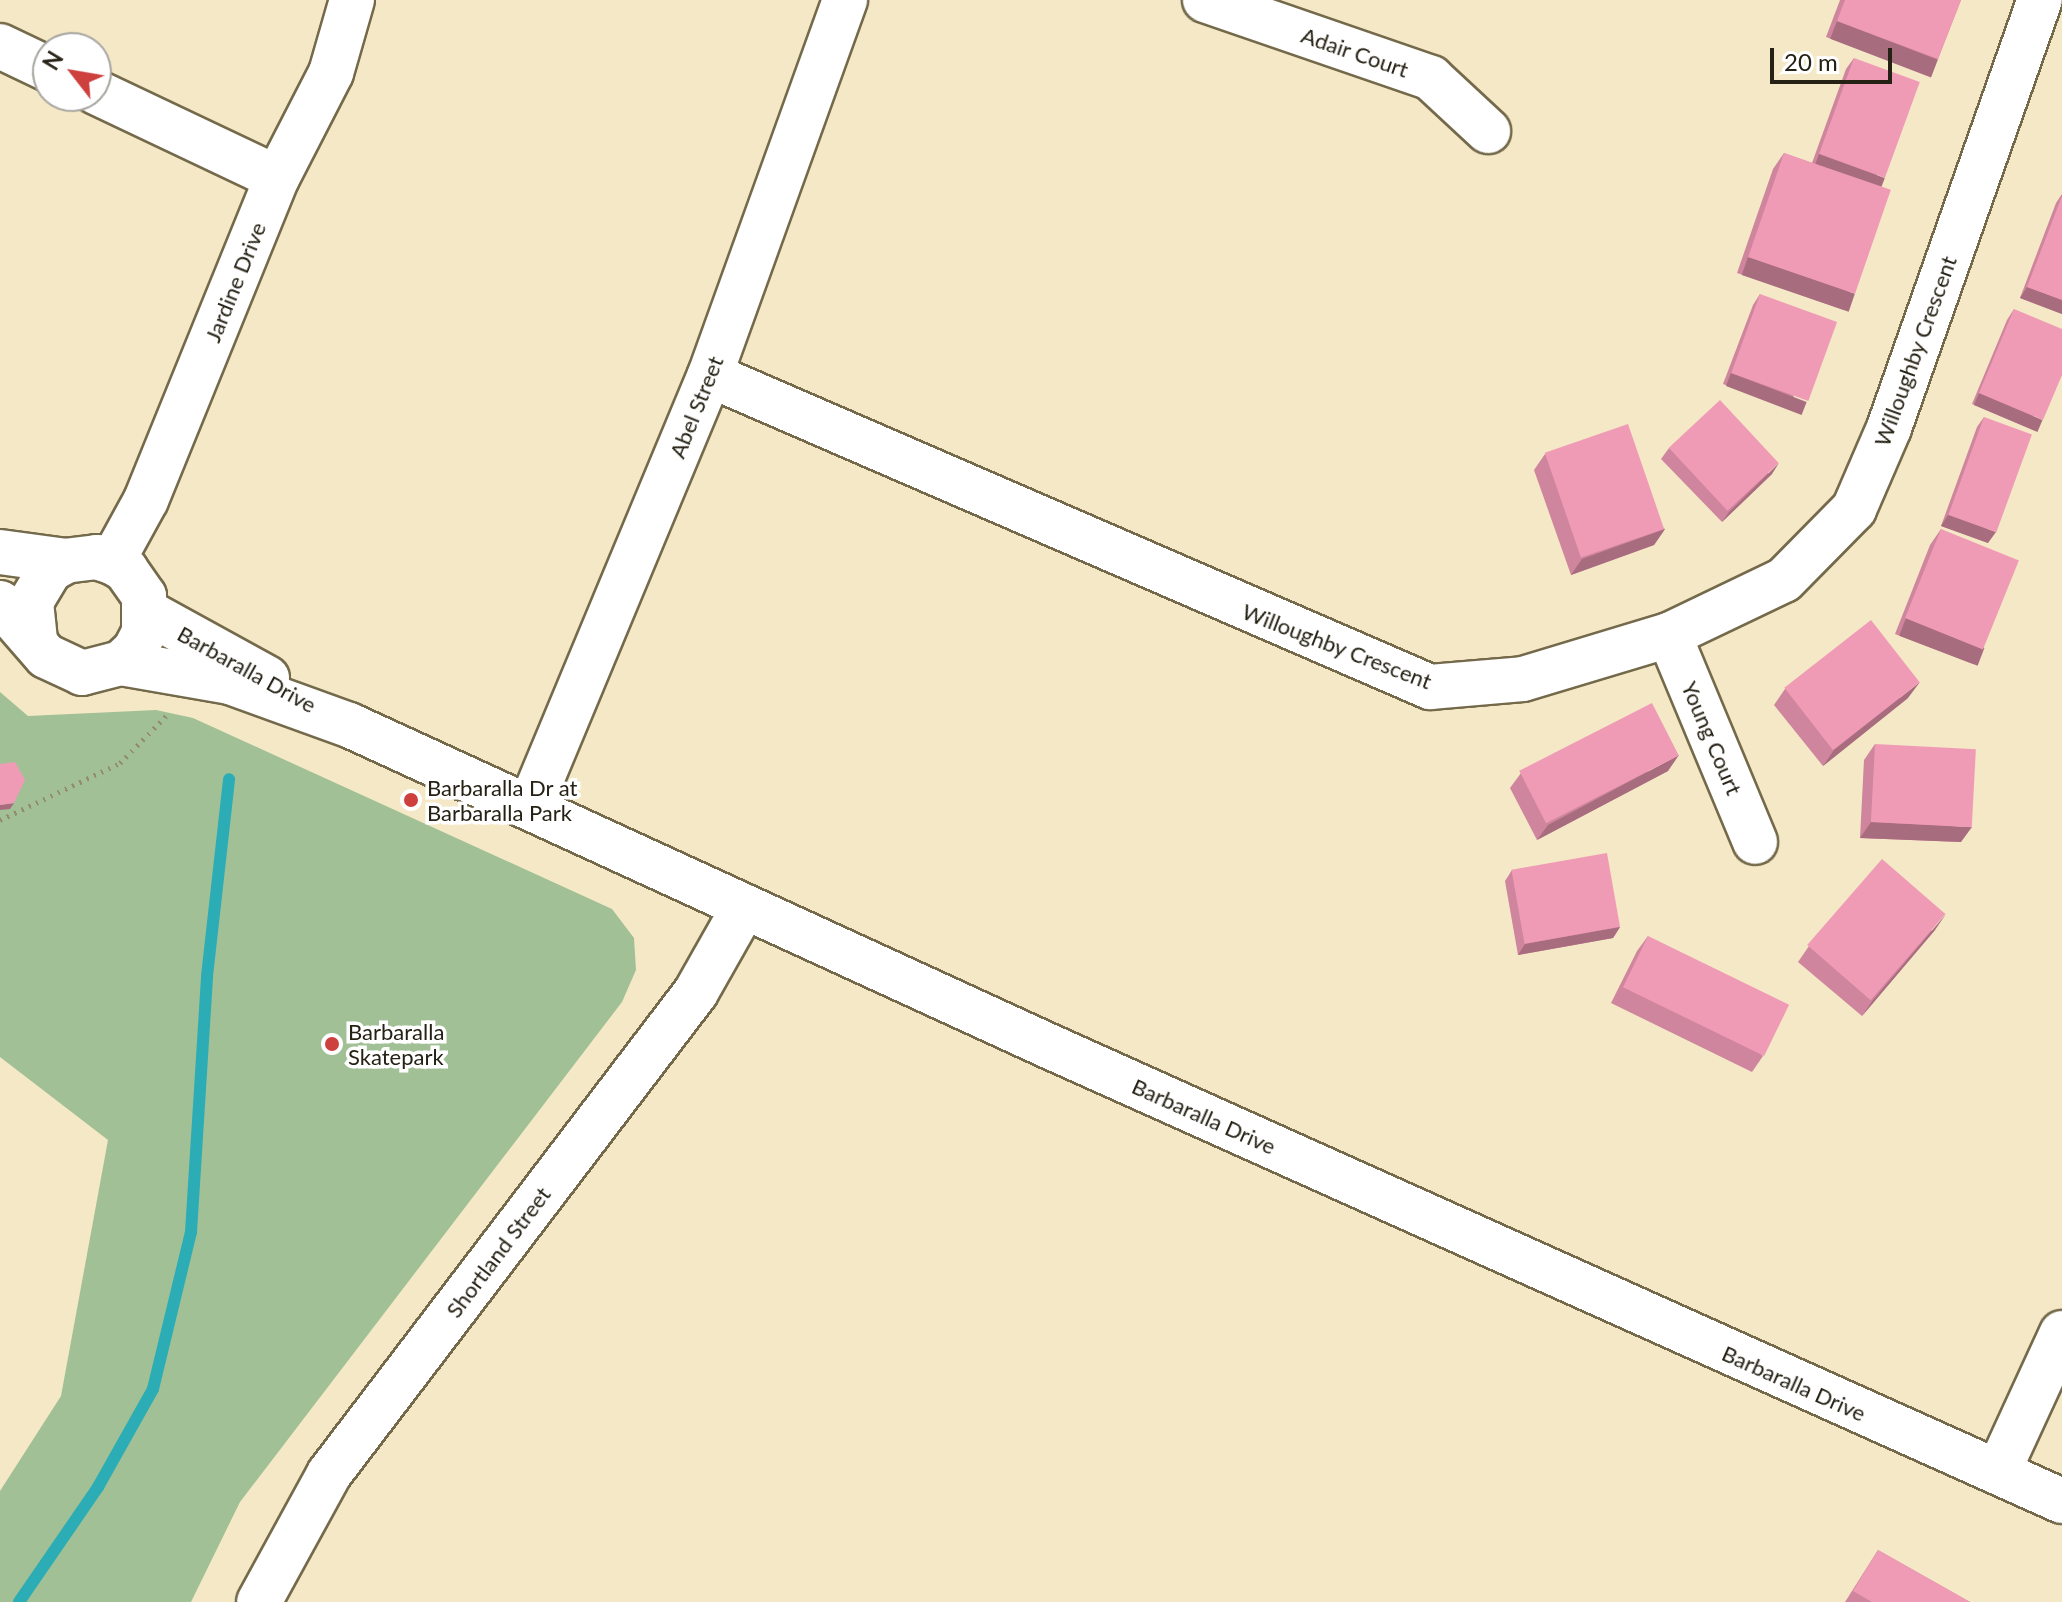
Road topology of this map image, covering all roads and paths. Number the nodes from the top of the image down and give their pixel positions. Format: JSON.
{"nodes":[{"id":1,"x":352,"y":0,"type":"edge"},
{"id":2,"x":845,"y":0,"type":"edge"},
{"id":3,"x":1205,"y":0,"type":"edge"},
{"id":4,"x":2040,"y":0,"type":"edge"},
{"id":5,"x":0,"y":46,"type":"edge"},
{"id":6,"x":32,"y":61,"type":"edge"},
{"id":7,"x":112,"y":100,"type":"edge"},
{"id":8,"x":1488,"y":131,"type":"dead end"},
{"id":9,"x":277,"y":178,"type":"junction"},
{"id":10,"x":710,"y":375,"type":"junction"},
{"id":11,"x":0,"y":552,"type":"edge"},
{"id":12,"x":66,"y":561,"type":"junction"},
{"id":13,"x":112,"y":562,"type":"junction"},
{"id":14,"x":0,"y":603,"type":"edge"},
{"id":15,"x":147,"y":612,"type":"junction"},
{"id":16,"x":1669,"y":635,"type":"junction"},
{"id":17,"x":35,"y":638,"type":"junction"},
{"id":18,"x":121,"y":663,"type":"junction"},
{"id":19,"x":171,"y":711,"type":"dead end"},
{"id":20,"x":349,"y":725,"type":"junction"},
{"id":21,"x":530,"y":807,"type":"junction"},
{"id":22,"x":0,"y":820,"type":"edge"},
{"id":23,"x":1755,"y":842,"type":"dead end"},
{"id":24,"x":744,"y":907,"type":"junction"},
{"id":25,"x":2062,"y":1333,"type":"edge"},
{"id":26,"x":1998,"y":1472,"type":"junction"},
{"id":27,"x":2062,"y":1501,"type":"edge"},
{"id":28,"x":259,"y":1602,"type":"edge"}],
"edges":[{"from":1,"to":9,"type":"street","name":"Jardine Drive"},
{"from":2,"to":10,"type":"street","name":"Abel Street"},
{"from":3,"to":8,"type":"street","name":"Adair Court"},
{"from":4,"to":16,"type":"street","name":"Willoughby Crescent"},
{"from":5,"to":6,"type":"street"},
{"from":7,"to":9,"type":"street"},
{"from":9,"to":13,"type":"street","name":"Jardine Drive"},
{"from":10,"to":16,"type":"street","name":"Willoughby Crescent"},
{"from":10,"to":21,"type":"street","name":"Abel Street"},
{"from":11,"to":12,"type":"street"},
{"from":12,"to":13,"type":"street"},
{"from":12,"to":17,"type":"street"},
{"from":13,"to":15,"type":"street"},
{"from":14,"to":17,"type":"street","name":"Barbaralla Drive"},
{"from":15,"to":18,"type":"street","name":"Barbaralla Drive"},
{"from":15,"to":20,"type":"street","name":"Barbaralla Drive"},
{"from":16,"to":23,"type":"street","name":"Young Court"},
{"from":17,"to":18,"type":"street","name":"Barbaralla Drive"},
{"from":18,"to":20,"type":"street","name":"Barbaralla Drive"},
{"from":19,"to":22,"type":"path"},
{"from":20,"to":21,"type":"street","name":"Barbaralla Drive"},
{"from":21,"to":24,"type":"street","name":"Barbaralla Drive"},
{"from":24,"to":26,"type":"street","name":"Barbaralla Drive"},
{"from":24,"to":28,"type":"street","name":"Shortland Street"},
{"from":25,"to":26,"type":"street"},
{"from":26,"to":27,"type":"street","name":"Barbaralla Drive"}]}
